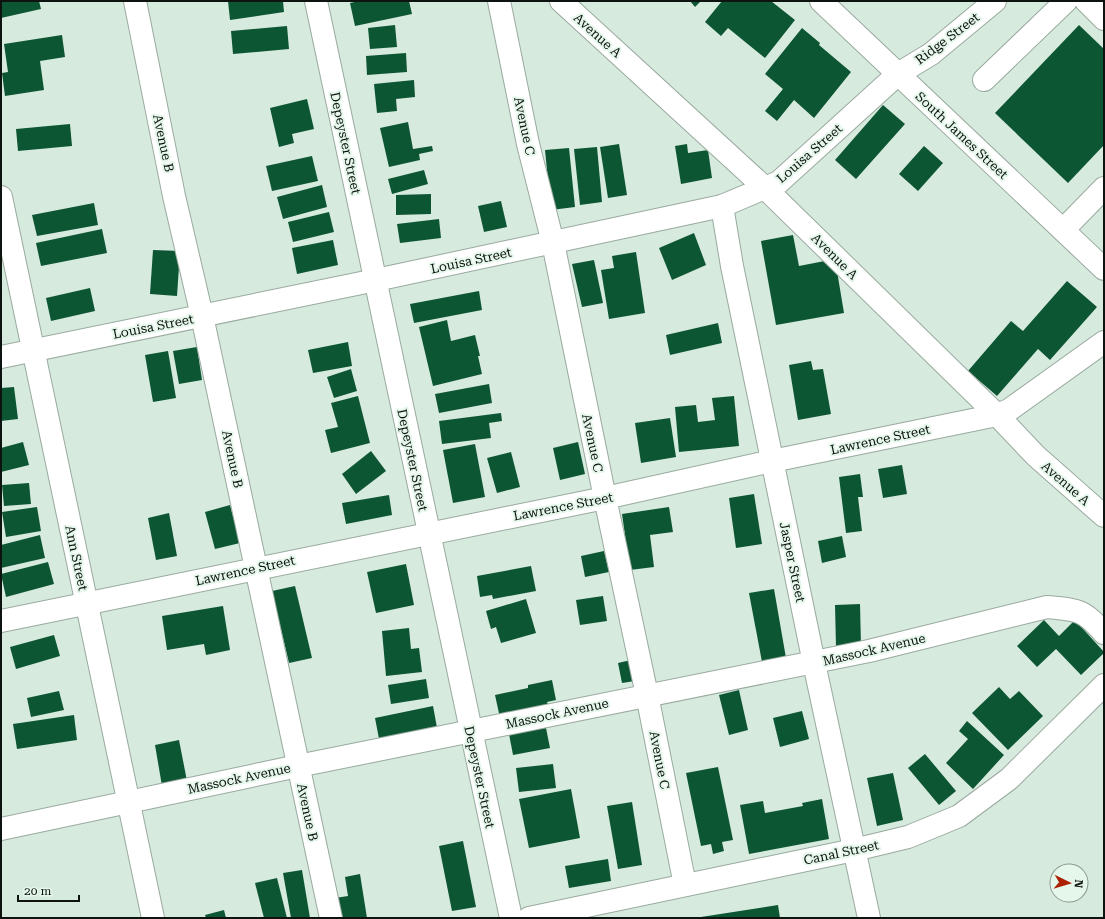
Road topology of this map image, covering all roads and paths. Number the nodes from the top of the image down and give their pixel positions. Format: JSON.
{"nodes":[{"id":1,"x":135,"y":1,"type":"edge"},
{"id":2,"x":316,"y":1,"type":"edge"},
{"id":3,"x":499,"y":1,"type":"edge"},
{"id":4,"x":561,"y":1,"type":"edge"},
{"id":5,"x":821,"y":1,"type":"edge"},
{"id":6,"x":995,"y":1,"type":"edge"},
{"id":7,"x":1066,"y":1,"type":"edge"},
{"id":8,"x":1086,"y":1,"type":"edge"},
{"id":9,"x":1104,"y":19,"type":"edge"},
{"id":10,"x":898,"y":74,"type":"junction"},
{"id":11,"x":984,"y":80,"type":"dead end"},
{"id":12,"x":766,"y":188,"type":"junction"},
{"id":13,"x":1104,"y":188,"type":"edge"},
{"id":14,"x":1,"y":197,"type":"edge"},
{"id":15,"x":722,"y":206,"type":"junction"},
{"id":16,"x":1063,"y":230,"type":"junction"},
{"id":17,"x":553,"y":243,"type":"junction"},
{"id":18,"x":1104,"y":269,"type":"edge"},
{"id":19,"x":376,"y":280,"type":"junction"},
{"id":20,"x":202,"y":316,"type":"junction"},
{"id":21,"x":1104,"y":342,"type":"edge"},
{"id":22,"x":34,"y":350,"type":"junction"},
{"id":23,"x":1,"y":357,"type":"edge"},
{"id":24,"x":997,"y":416,"type":"junction"},
{"id":25,"x":772,"y":461,"type":"junction"},
{"id":26,"x":604,"y":498,"type":"junction"},
{"id":27,"x":1104,"y":516,"type":"edge"},
{"id":28,"x":429,"y":533,"type":"junction"},
{"id":29,"x":256,"y":568,"type":"junction"},
{"id":30,"x":86,"y":603,"type":"junction"},
{"id":31,"x":1,"y":621,"type":"edge"},
{"id":32,"x":1104,"y":633,"type":"edge"},
{"id":33,"x":814,"y":662,"type":"junction"},
{"id":34,"x":1104,"y":686,"type":"edge"},
{"id":35,"x":647,"y":695,"type":"junction"},
{"id":36,"x":470,"y":731,"type":"junction"},
{"id":37,"x":298,"y":766,"type":"junction"},
{"id":38,"x":128,"y":801,"type":"junction"},
{"id":39,"x":1,"y":829,"type":"edge"},
{"id":40,"x":854,"y":850,"type":"junction"},
{"id":41,"x":685,"y":885,"type":"junction"},
{"id":42,"x":154,"y":918,"type":"edge"},
{"id":43,"x":331,"y":918,"type":"edge"},
{"id":44,"x":511,"y":918,"type":"edge"},
{"id":45,"x":529,"y":918,"type":"edge"},
{"id":46,"x":869,"y":918,"type":"edge"}],
"edges":[{"from":1,"to":20,"type":"street","name":"Avenue B"},
{"from":2,"to":19,"type":"street","name":"Depeyster Street"},
{"from":3,"to":17,"type":"street","name":"Avenue C"},
{"from":4,"to":12,"type":"street","name":"Avenue A"},
{"from":5,"to":10,"type":"street","name":"South James Street"},
{"from":6,"to":10,"type":"street","name":"Ridge Street"},
{"from":7,"to":11,"type":"street"},
{"from":8,"to":9,"type":"street"},
{"from":10,"to":12,"type":"street","name":"Louisa Street"},
{"from":10,"to":16,"type":"street","name":"South James Street"},
{"from":12,"to":15,"type":"street","name":"Louisa Street"},
{"from":12,"to":24,"type":"street","name":"Avenue A"},
{"from":13,"to":16,"type":"street"},
{"from":14,"to":22,"type":"street","name":"Ann Street"},
{"from":15,"to":17,"type":"street","name":"Louisa Street"},
{"from":15,"to":25,"type":"street","name":"Jasper Street"},
{"from":16,"to":18,"type":"street","name":"South James Street"},
{"from":17,"to":19,"type":"street","name":"Louisa Street"},
{"from":17,"to":26,"type":"street","name":"Avenue C"},
{"from":19,"to":20,"type":"street","name":"Louisa Street"},
{"from":19,"to":28,"type":"street","name":"Depeyster Street"},
{"from":20,"to":22,"type":"street","name":"Louisa Street"},
{"from":20,"to":29,"type":"street","name":"Avenue B"},
{"from":21,"to":24,"type":"street","name":"Lawrence Street"},
{"from":22,"to":23,"type":"street","name":"Louisa Street"},
{"from":22,"to":30,"type":"street","name":"Ann Street"},
{"from":24,"to":25,"type":"street","name":"Lawrence Street"},
{"from":24,"to":27,"type":"street","name":"Avenue A"},
{"from":25,"to":26,"type":"street","name":"Lawrence Street"},
{"from":25,"to":33,"type":"street","name":"Jasper Street"},
{"from":26,"to":28,"type":"street","name":"Lawrence Street"},
{"from":26,"to":35,"type":"street","name":"Avenue C"},
{"from":28,"to":29,"type":"street","name":"Lawrence Street"},
{"from":28,"to":36,"type":"street","name":"Depeyster Street"},
{"from":29,"to":30,"type":"street","name":"Lawrence Street"},
{"from":29,"to":37,"type":"street","name":"Avenue B"},
{"from":30,"to":31,"type":"street","name":"Lawrence Street"},
{"from":30,"to":38,"type":"street","name":"Ann Street"},
{"from":32,"to":33,"type":"street","name":"Massock Avenue"},
{"from":33,"to":35,"type":"street","name":"Massock Avenue"},
{"from":33,"to":40,"type":"street","name":"Jasper Street"},
{"from":34,"to":40,"type":"street","name":"Canal Street"},
{"from":35,"to":36,"type":"street","name":"Massock Avenue"},
{"from":35,"to":41,"type":"street","name":"Avenue C"},
{"from":36,"to":37,"type":"street","name":"Massock Avenue"},
{"from":36,"to":44,"type":"street","name":"Depeyster Street"},
{"from":37,"to":38,"type":"street","name":"Massock Avenue"},
{"from":37,"to":43,"type":"street","name":"Avenue B"},
{"from":38,"to":39,"type":"street","name":"Massock Avenue"},
{"from":38,"to":42,"type":"street","name":"Ann Street"},
{"from":40,"to":41,"type":"street","name":"Canal Street"},
{"from":40,"to":46,"type":"street","name":"Jasper Street"},
{"from":41,"to":45,"type":"street","name":"Canal Street"}]}
